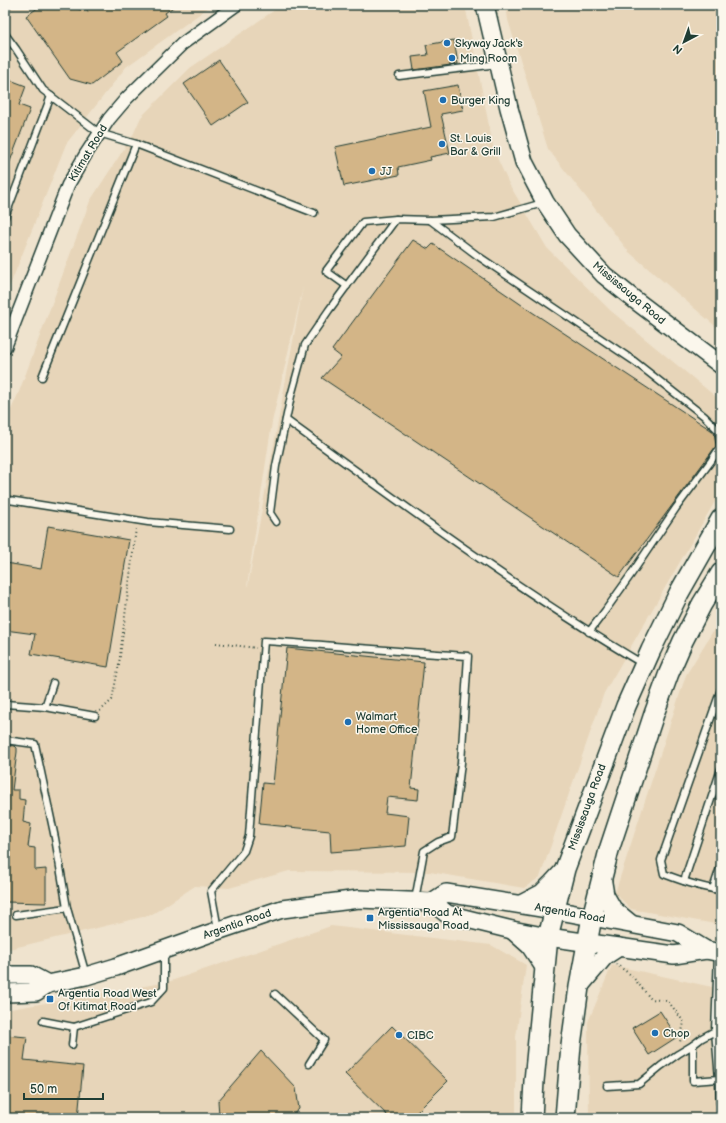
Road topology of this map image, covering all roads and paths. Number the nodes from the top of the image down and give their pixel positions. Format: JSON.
{"nodes":[{"id":1,"x":236,"y":5,"type":"edge"},
{"id":2,"x":485,"y":5,"type":"edge"},
{"id":3,"x":5,"y":34,"type":"edge"},
{"id":4,"x":498,"y":64,"type":"junction"},
{"id":5,"x":399,"y":76,"type":"dead end"},
{"id":6,"x":50,"y":96,"type":"junction"},
{"id":7,"x":99,"y":133,"type":"junction"},
{"id":8,"x":136,"y":144,"type":"junction"},
{"id":9,"x":545,"y":202,"type":"junction"},
{"id":10,"x":314,"y":213,"type":"dead end"},
{"id":11,"x":5,"y":217,"type":"edge"},
{"id":12,"x":396,"y":219,"type":"junction"},
{"id":13,"x":430,"y":220,"type":"junction"},
{"id":14,"x":347,"y":286,"type":"junction"},
{"id":15,"x":5,"y":347,"type":"edge"},
{"id":16,"x":721,"y":365,"type":"edge"},
{"id":17,"x":42,"y":377,"type":"dead end"},
{"id":18,"x":286,"y":420,"type":"junction"},
{"id":19,"x":5,"y":498,"type":"edge"},
{"id":20,"x":721,"y":519,"type":"edge"},
{"id":21,"x":138,"y":520,"type":"junction"},
{"id":22,"x":276,"y":522,"type":"dead end"},
{"id":23,"x":230,"y":529,"type":"dead end"},
{"id":24,"x":721,"y":573,"type":"edge"},
{"id":25,"x":589,"y":632,"type":"junction"},
{"id":26,"x":216,"y":643,"type":"dead end"},
{"id":27,"x":263,"y":648,"type":"junction"},
{"id":28,"x":644,"y":665,"type":"junction"},
{"id":29,"x":53,"y":683,"type":"dead end"},
{"id":30,"x":721,"y":689,"type":"edge"},
{"id":31,"x":720,"y":698,"type":"edge"},
{"id":32,"x":5,"y":704,"type":"edge"},
{"id":33,"x":45,"y":707,"type":"junction"},
{"id":34,"x":95,"y":716,"type":"joint"},
{"id":35,"x":5,"y":740,"type":"edge"},
{"id":36,"x":721,"y":769,"type":"edge"},
{"id":37,"x":721,"y":865,"type":"edge"},
{"id":38,"x":564,"y":869,"type":"junction"},
{"id":39,"x":602,"y":877,"type":"junction"},
{"id":40,"x":684,"y":881,"type":"junction"},
{"id":41,"x":713,"y":889,"type":"junction"},
{"id":42,"x":721,"y":890,"type":"edge"},
{"id":43,"x":415,"y":900,"type":"junction"},
{"id":44,"x":432,"y":902,"type":"junction"},
{"id":45,"x":520,"y":904,"type":"junction"},
{"id":46,"x":67,"y":908,"type":"junction"},
{"id":47,"x":554,"y":910,"type":"junction"},
{"id":48,"x":16,"y":915,"type":"dead end"},
{"id":49,"x":592,"y":917,"type":"junction"},
{"id":50,"x":632,"y":924,"type":"junction"},
{"id":51,"x":512,"y":930,"type":"junction"},
{"id":52,"x":218,"y":931,"type":"junction"},
{"id":53,"x":548,"y":937,"type":"junction"},
{"id":54,"x":588,"y":943,"type":"junction"},
{"id":55,"x":619,"y":947,"type":"junction"},
{"id":56,"x":164,"y":950,"type":"junction"},
{"id":57,"x":715,"y":952,"type":"edge"},
{"id":58,"x":605,"y":956,"type":"junction"},
{"id":59,"x":544,"y":967,"type":"junction"},
{"id":60,"x":5,"y":975,"type":"edge"},
{"id":61,"x":86,"y":976,"type":"junction"},
{"id":62,"x":48,"y":984,"type":"junction"},
{"id":63,"x":579,"y":987,"type":"junction"},
{"id":64,"x":5,"y":993,"type":"edge"},
{"id":65,"x":275,"y":994,"type":"dead end"},
{"id":66,"x":43,"y":1021,"type":"dead end"},
{"id":67,"x":74,"y":1027,"type":"junction"},
{"id":68,"x":718,"y":1030,"type":"edge"},
{"id":69,"x":72,"y":1045,"type":"dead end"},
{"id":70,"x":693,"y":1045,"type":"junction"},
{"id":71,"x":678,"y":1054,"type":"junction"},
{"id":72,"x":309,"y":1064,"type":"dead end"},
{"id":73,"x":720,"y":1079,"type":"edge"},
{"id":74,"x":607,"y":1086,"type":"dead end"},
{"id":75,"x":721,"y":1105,"type":"edge"},
{"id":76,"x":532,"y":1118,"type":"edge"},
{"id":77,"x":565,"y":1118,"type":"edge"}],
"edges":[{"from":1,"to":7,"type":"street","name":"Kitimat Road"},
{"from":2,"to":4,"type":"street","name":"Mississauga Road"},
{"from":3,"to":6,"type":"lane"},
{"from":4,"to":5,"type":"lane"},
{"from":4,"to":9,"type":"street","name":"Mississauga Road"},
{"from":6,"to":7,"type":"lane"},
{"from":6,"to":11,"type":"lane"},
{"from":7,"to":8,"type":"lane"},
{"from":7,"to":15,"type":"street","name":"Kitimat Road"},
{"from":8,"to":10,"type":"lane"},
{"from":8,"to":17,"type":"lane"},
{"from":9,"to":13,"type":"lane"},
{"from":9,"to":16,"type":"street","name":"Mississauga Road"},
{"from":12,"to":13,"type":"lane"},
{"from":12,"to":14,"type":"lane"},
{"from":12,"to":14,"type":"lane"},
{"from":13,"to":25,"type":"lane"},
{"from":14,"to":18,"type":"lane"},
{"from":18,"to":22,"type":"lane"},
{"from":18,"to":25,"type":"lane"},
{"from":19,"to":21,"type":"lane"},
{"from":20,"to":28,"type":"main road","name":"Mississauga Road"},
{"from":21,"to":23,"type":"lane"},
{"from":21,"to":34,"type":"path"},
{"from":24,"to":39,"type":"main road"},
{"from":25,"to":28,"type":"lane"},
{"from":26,"to":27,"type":"path"},
{"from":27,"to":43,"type":"lane"},
{"from":27,"to":52,"type":"lane"},
{"from":28,"to":38,"type":"main road","name":"Mississauga Road"},
{"from":29,"to":33,"type":"lane"},
{"from":30,"to":31,"type":"lane"},
{"from":31,"to":40,"type":"lane"},
{"from":32,"to":33,"type":"lane"},
{"from":33,"to":34,"type":"lane"},
{"from":35,"to":46,"type":"lane"},
{"from":36,"to":40,"type":"lane"},
{"from":37,"to":41,"type":"lane"},
{"from":38,"to":45,"type":"street"},
{"from":38,"to":47,"type":"main road","name":"Mississauga Road"},
{"from":39,"to":49,"type":"main road"},
{"from":39,"to":50,"type":"street"},
{"from":40,"to":41,"type":"lane"},
{"from":41,"to":42,"type":"lane"},
{"from":43,"to":44,"type":"street","name":"Argentia Road"},
{"from":43,"to":52,"type":"street","name":"Argentia Road"},
{"from":44,"to":45,"type":"street","name":"Argentia Road"},
{"from":44,"to":51,"type":"street"},
{"from":45,"to":47,"type":"street","name":"Argentia Road"},
{"from":46,"to":48,"type":"lane"},
{"from":46,"to":61,"type":"lane"},
{"from":47,"to":49,"type":"street","name":"Argentia Road"},
{"from":47,"to":53,"type":"main road","name":"Mississauga Road"},
{"from":49,"to":50,"type":"street","name":"Argentia Road"},
{"from":49,"to":54,"type":"main road"},
{"from":50,"to":57,"type":"street","name":"Argentia Road"},
{"from":51,"to":53,"type":"street"},
{"from":51,"to":59,"type":"street"},
{"from":52,"to":56,"type":"street","name":"Argentia Road"},
{"from":53,"to":54,"type":"street"},
{"from":53,"to":59,"type":"main road","name":"Mississauga Road"},
{"from":54,"to":55,"type":"street"},
{"from":54,"to":63,"type":"main road"},
{"from":55,"to":57,"type":"street"},
{"from":55,"to":58,"type":"street"},
{"from":56,"to":61,"type":"street","name":"Argentia Road"},
{"from":56,"to":67,"type":"lane"},
{"from":57,"to":68,"type":"lane"},
{"from":58,"to":63,"type":"street"},
{"from":58,"to":71,"type":"path"},
{"from":59,"to":76,"type":"main road","name":"Mississauga Road"},
{"from":60,"to":62,"type":"street"},
{"from":61,"to":62,"type":"street","name":"Argentia Road"},
{"from":62,"to":64,"type":"street","name":"Argentia Road"},
{"from":63,"to":77,"type":"main road"},
{"from":65,"to":72,"type":"lane"},
{"from":66,"to":67,"type":"lane"},
{"from":67,"to":69,"type":"lane"},
{"from":68,"to":70,"type":"lane"},
{"from":68,"to":73,"type":"lane"},
{"from":70,"to":71,"type":"lane"},
{"from":70,"to":73,"type":"lane"},
{"from":71,"to":74,"type":"lane"},
{"from":73,"to":75,"type":"lane"}]}
